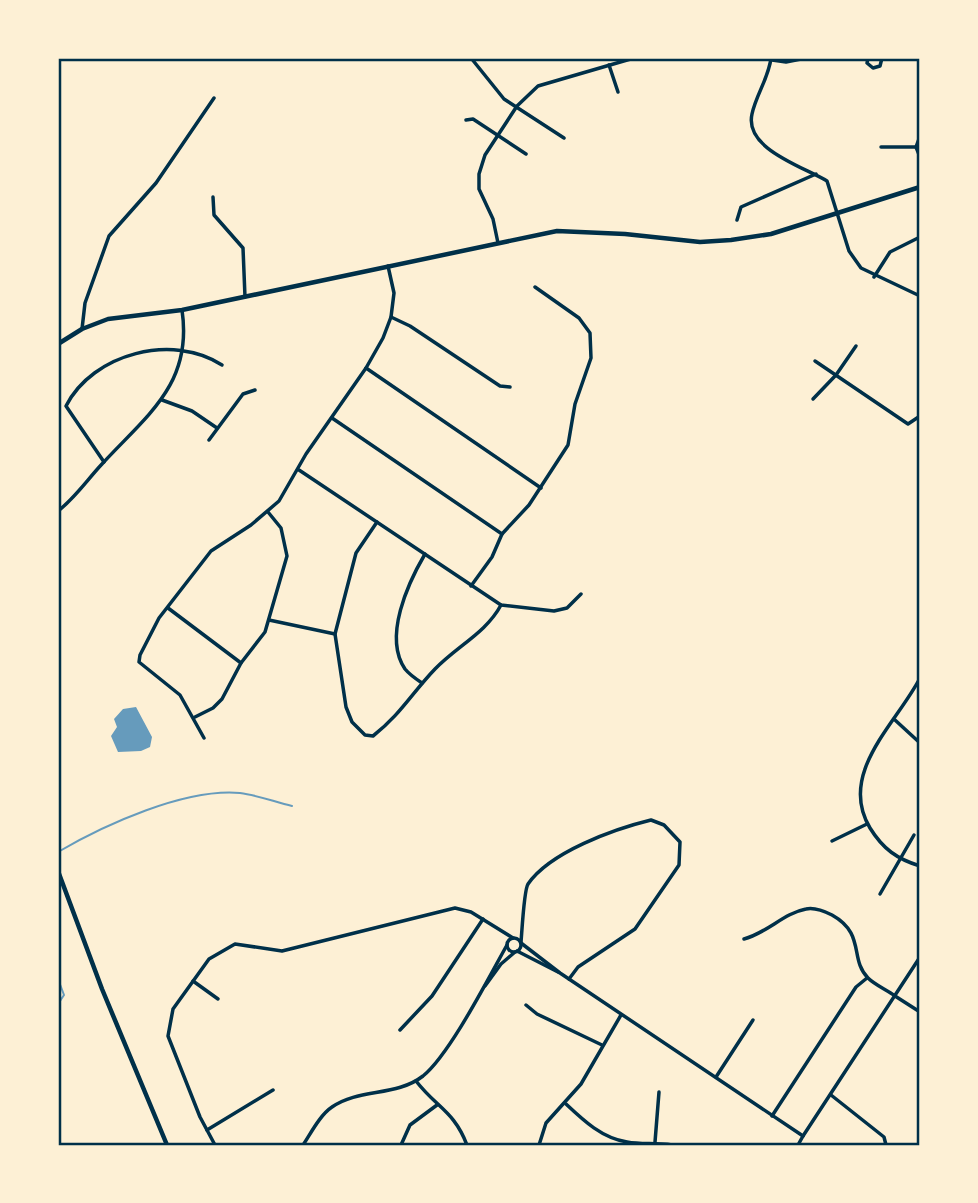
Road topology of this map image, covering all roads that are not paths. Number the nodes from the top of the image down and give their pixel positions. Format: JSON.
{"nodes":[{"id":1,"x":471,"y":58,"type":"edge"},
{"id":2,"x":634,"y":58,"type":"edge"},
{"id":3,"x":806,"y":58,"type":"edge"},
{"id":4,"x":868,"y":58,"type":"edge"},
{"id":5,"x":882,"y":58,"type":"edge"},
{"id":6,"x":772,"y":59,"type":"edge"},
{"id":7,"x":609,"y":65,"type":"junction"},
{"id":8,"x":618,"y":92,"type":"dead end"},
{"id":9,"x":214,"y":98,"type":"dead end"},
{"id":10,"x":517,"y":106,"type":"junction"},
{"id":11,"x":466,"y":120,"type":"dead end"},
{"id":12,"x":498,"y":134,"type":"junction"},
{"id":13,"x":920,"y":136,"type":"edge"},
{"id":14,"x":564,"y":138,"type":"dead end"},
{"id":15,"x":881,"y":147,"type":"dead end"},
{"id":16,"x":916,"y":147,"type":"junction"},
{"id":17,"x":526,"y":154,"type":"dead end"},
{"id":18,"x":920,"y":157,"type":"edge"},
{"id":19,"x":816,"y":174,"type":"junction"},
{"id":20,"x":920,"y":187,"type":"edge"},
{"id":21,"x":214,"y":197,"type":"dead end"},
{"id":22,"x":840,"y":215,"type":"junction"},
{"id":23,"x":737,"y":220,"type":"dead end"},
{"id":24,"x":920,"y":237,"type":"edge"},
{"id":25,"x":498,"y":243,"type":"junction"},
{"id":26,"x":388,"y":266,"type":"junction"},
{"id":27,"x":874,"y":276,"type":"junction"},
{"id":28,"x":535,"y":286,"type":"dead end"},
{"id":29,"x":920,"y":296,"type":"edge"},
{"id":30,"x":245,"y":298,"type":"junction"},
{"id":31,"x":182,"y":310,"type":"junction"},
{"id":32,"x":391,"y":317,"type":"junction"},
{"id":33,"x":82,"y":329,"type":"junction"},
{"id":34,"x":58,"y":344,"type":"edge"},
{"id":35,"x":856,"y":346,"type":"dead end"},
{"id":36,"x":183,"y":351,"type":"junction"},
{"id":37,"x":815,"y":361,"type":"dead end"},
{"id":38,"x":222,"y":365,"type":"dead end"},
{"id":39,"x":366,"y":368,"type":"junction"},
{"id":40,"x":836,"y":374,"type":"junction"},
{"id":41,"x":510,"y":387,"type":"dead end"},
{"id":42,"x":255,"y":390,"type":"dead end"},
{"id":43,"x":813,"y":399,"type":"dead end"},
{"id":44,"x":162,"y":400,"type":"junction"},
{"id":45,"x":920,"y":416,"type":"edge"},
{"id":46,"x":332,"y":418,"type":"junction"},
{"id":47,"x":217,"y":428,"type":"junction"},
{"id":48,"x":209,"y":440,"type":"dead end"},
{"id":49,"x":104,"y":462,"type":"junction"},
{"id":50,"x":299,"y":470,"type":"junction"},
{"id":51,"x":541,"y":488,"type":"junction"},
{"id":52,"x":58,"y":511,"type":"edge"},
{"id":53,"x":268,"y":512,"type":"junction"},
{"id":54,"x":377,"y":522,"type":"junction"},
{"id":55,"x":502,"y":534,"type":"junction"},
{"id":56,"x":425,"y":554,"type":"junction"},
{"id":57,"x":471,"y":586,"type":"junction"},
{"id":58,"x":581,"y":594,"type":"dead end"},
{"id":59,"x":500,"y":605,"type":"junction"},
{"id":60,"x":167,"y":607,"type":"junction"},
{"id":61,"x":269,"y":620,"type":"junction"},
{"id":62,"x":335,"y":634,"type":"junction"},
{"id":63,"x":242,"y":663,"type":"junction"},
{"id":64,"x":920,"y":678,"type":"edge"},
{"id":65,"x":422,"y":683,"type":"junction"},
{"id":66,"x":195,"y":718,"type":"junction"},
{"id":67,"x":895,"y":720,"type":"junction"},
{"id":68,"x":204,"y":738,"type":"dead end"},
{"id":69,"x":920,"y":743,"type":"edge"},
{"id":70,"x":867,"y":824,"type":"junction"},
{"id":71,"x":914,"y":835,"type":"dead end"},
{"id":72,"x":832,"y":841,"type":"dead end"},
{"id":73,"x":900,"y":860,"type":"junction"},
{"id":74,"x":920,"y":866,"type":"edge"},
{"id":75,"x":58,"y":871,"type":"edge"},
{"id":76,"x":880,"y":894,"type":"dead end"},
{"id":77,"x":483,"y":919,"type":"junction"},
{"id":78,"x":522,"y":929,"type":"junction"},
{"id":79,"x":500,"y":931,"type":"junction"},
{"id":80,"x":513,"y":938,"type":"junction"},
{"id":81,"x":744,"y":939,"type":"dead end"},
{"id":82,"x":521,"y":942,"type":"junction"},
{"id":83,"x":507,"y":944,"type":"junction"},
{"id":84,"x":516,"y":952,"type":"junction"},
{"id":85,"x":920,"y":957,"type":"edge"},
{"id":86,"x":560,"y":973,"type":"junction"},
{"id":87,"x":867,"y":978,"type":"junction"},
{"id":88,"x":569,"y":979,"type":"junction"},
{"id":89,"x":192,"y":983,"type":"junction"},
{"id":90,"x":484,"y":987,"type":"junction"},
{"id":91,"x":895,"y":996,"type":"junction"},
{"id":92,"x":218,"y":999,"type":"dead end"},
{"id":93,"x":526,"y":1005,"type":"dead end"},
{"id":94,"x":920,"y":1012,"type":"edge"},
{"id":95,"x":621,"y":1014,"type":"junction"},
{"id":96,"x":753,"y":1020,"type":"dead end"},
{"id":97,"x":400,"y":1030,"type":"dead end"},
{"id":98,"x":602,"y":1045,"type":"junction"},
{"id":99,"x":920,"y":1049,"type":"edge"},
{"id":100,"x":919,"y":1061,"type":"edge"},
{"id":101,"x":716,"y":1077,"type":"junction"},
{"id":102,"x":416,"y":1081,"type":"junction"},
{"id":103,"x":273,"y":1090,"type":"dead end"},
{"id":104,"x":659,"y":1092,"type":"dead end"},
{"id":105,"x":831,"y":1095,"type":"junction"},
{"id":106,"x":566,"y":1104,"type":"junction"},
{"id":107,"x":438,"y":1105,"type":"junction"},
{"id":108,"x":772,"y":1116,"type":"junction"},
{"id":109,"x":207,"y":1130,"type":"junction"},
{"id":110,"x":803,"y":1136,"type":"junction"},
{"id":111,"x":654,"y":1142,"type":"junction"},
{"id":112,"x":167,"y":1145,"type":"edge"},
{"id":113,"x":215,"y":1145,"type":"edge"},
{"id":114,"x":303,"y":1145,"type":"edge"},
{"id":115,"x":401,"y":1145,"type":"edge"},
{"id":116,"x":467,"y":1145,"type":"edge"},
{"id":117,"x":539,"y":1145,"type":"edge"},
{"id":118,"x":671,"y":1145,"type":"edge"},
{"id":119,"x":798,"y":1145,"type":"edge"},
{"id":120,"x":886,"y":1145,"type":"edge"}],
"edges":[{"from":1,"to":10,"type":"street"},
{"from":2,"to":7,"type":"street"},
{"from":3,"to":6,"type":"street"},
{"from":4,"to":5,"type":"street"},
{"from":6,"to":19,"type":"street"},
{"from":7,"to":8,"type":"street"},
{"from":7,"to":10,"type":"street"},
{"from":9,"to":33,"type":"street"},
{"from":10,"to":12,"type":"street"},
{"from":10,"to":14,"type":"street"},
{"from":11,"to":12,"type":"street"},
{"from":12,"to":17,"type":"street"},
{"from":12,"to":25,"type":"street"},
{"from":13,"to":16,"type":"street"},
{"from":15,"to":16,"type":"street"},
{"from":16,"to":18,"type":"street"},
{"from":19,"to":22,"type":"street"},
{"from":19,"to":23,"type":"street"},
{"from":20,"to":22,"type":"main road"},
{"from":21,"to":30,"type":"street"},
{"from":22,"to":25,"type":"main road"},
{"from":22,"to":27,"type":"street"},
{"from":24,"to":27,"type":"street"},
{"from":25,"to":26,"type":"main road"},
{"from":26,"to":30,"type":"main road"},
{"from":26,"to":32,"type":"street"},
{"from":27,"to":29,"type":"street"},
{"from":28,"to":51,"type":"street"},
{"from":30,"to":31,"type":"main road"},
{"from":31,"to":33,"type":"main road"},
{"from":31,"to":36,"type":"street"},
{"from":32,"to":39,"type":"street"},
{"from":32,"to":41,"type":"street"},
{"from":33,"to":34,"type":"main road"},
{"from":35,"to":40,"type":"street"},
{"from":36,"to":38,"type":"street"},
{"from":36,"to":44,"type":"street"},
{"from":36,"to":49,"type":"street"},
{"from":37,"to":40,"type":"street"},
{"from":39,"to":46,"type":"street"},
{"from":39,"to":51,"type":"street"},
{"from":40,"to":43,"type":"street"},
{"from":40,"to":45,"type":"street"},
{"from":42,"to":47,"type":"street"},
{"from":44,"to":47,"type":"street"},
{"from":44,"to":49,"type":"street"},
{"from":46,"to":50,"type":"street"},
{"from":46,"to":55,"type":"street"},
{"from":47,"to":48,"type":"street"},
{"from":49,"to":52,"type":"street"},
{"from":50,"to":53,"type":"street"},
{"from":50,"to":54,"type":"street"},
{"from":51,"to":55,"type":"street"},
{"from":53,"to":60,"type":"street"},
{"from":53,"to":61,"type":"street"},
{"from":54,"to":56,"type":"street"},
{"from":54,"to":62,"type":"street"},
{"from":55,"to":57,"type":"street"},
{"from":56,"to":57,"type":"street"},
{"from":56,"to":65,"type":"street"},
{"from":57,"to":59,"type":"street"},
{"from":58,"to":59,"type":"street"},
{"from":59,"to":65,"type":"street"},
{"from":60,"to":63,"type":"street"},
{"from":60,"to":66,"type":"street"},
{"from":61,"to":62,"type":"street"},
{"from":61,"to":63,"type":"street"},
{"from":62,"to":65,"type":"street"},
{"from":63,"to":66,"type":"street"},
{"from":64,"to":67,"type":"street"},
{"from":66,"to":68,"type":"street"},
{"from":67,"to":69,"type":"street"},
{"from":67,"to":70,"type":"street"},
{"from":70,"to":72,"type":"street"},
{"from":70,"to":73,"type":"street"},
{"from":71,"to":73,"type":"street"},
{"from":73,"to":74,"type":"street"},
{"from":73,"to":76,"type":"street"},
{"from":75,"to":112,"type":"main road"},
{"from":77,"to":79,"type":"street"},
{"from":77,"to":89,"type":"street"},
{"from":77,"to":97,"type":"street"},
{"from":78,"to":80,"type":"street"},
{"from":78,"to":82,"type":"street"},
{"from":78,"to":88,"type":"street"},
{"from":79,"to":80,"type":"street"},
{"from":79,"to":83,"type":"street"},
{"from":80,"to":82,"type":"street"},
{"from":80,"to":83,"type":"street"},
{"from":81,"to":87,"type":"street"},
{"from":82,"to":84,"type":"street"},
{"from":82,"to":86,"type":"street"},
{"from":83,"to":84,"type":"street"},
{"from":83,"to":90,"type":"street"},
{"from":84,"to":86,"type":"street"},
{"from":84,"to":90,"type":"street"},
{"from":85,"to":91,"type":"street"},
{"from":86,"to":88,"type":"street"},
{"from":87,"to":91,"type":"street"},
{"from":87,"to":108,"type":"street"},
{"from":88,"to":95,"type":"street"},
{"from":89,"to":92,"type":"street"},
{"from":89,"to":109,"type":"street"},
{"from":90,"to":102,"type":"street"},
{"from":91,"to":94,"type":"street"},
{"from":91,"to":105,"type":"street"},
{"from":93,"to":98,"type":"street"},
{"from":95,"to":98,"type":"street"},
{"from":95,"to":101,"type":"street"},
{"from":96,"to":101,"type":"street"},
{"from":98,"to":106,"type":"street"},
{"from":99,"to":100,"type":"street"},
{"from":101,"to":108,"type":"street"},
{"from":102,"to":107,"type":"street"},
{"from":102,"to":114,"type":"street"},
{"from":103,"to":109,"type":"street"},
{"from":104,"to":111,"type":"street"},
{"from":105,"to":110,"type":"street"},
{"from":105,"to":120,"type":"street"},
{"from":106,"to":111,"type":"street"},
{"from":106,"to":117,"type":"street"},
{"from":107,"to":115,"type":"street"},
{"from":107,"to":116,"type":"street"},
{"from":108,"to":110,"type":"street"},
{"from":109,"to":113,"type":"street"},
{"from":110,"to":119,"type":"street"},
{"from":111,"to":118,"type":"street"}]}
